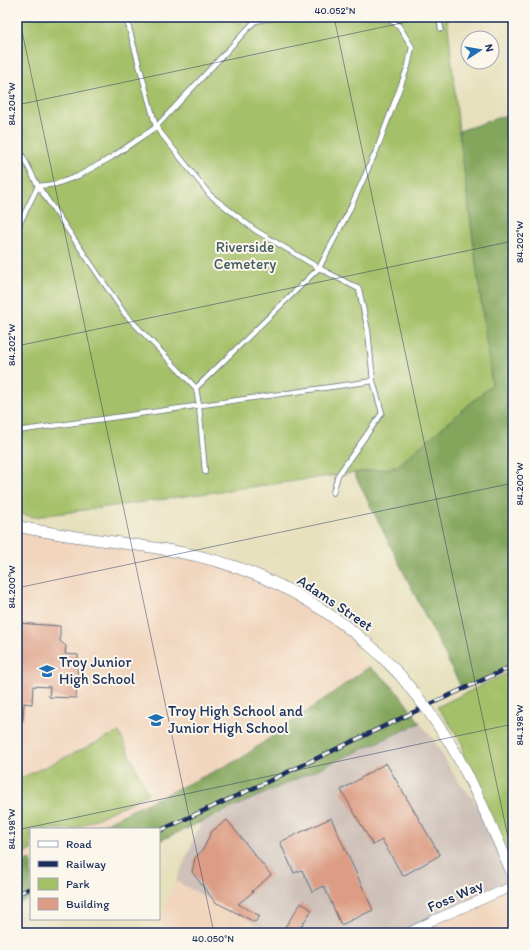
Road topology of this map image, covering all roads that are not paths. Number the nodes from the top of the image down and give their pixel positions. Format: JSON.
{"nodes":[{"id":1,"x":126,"y":17,"type":"edge"},
{"id":2,"x":280,"y":17,"type":"edge"},
{"id":3,"x":386,"y":17,"type":"edge"},
{"id":4,"x":439,"y":17,"type":"edge"},
{"id":5,"x":441,"y":29,"type":"dead end"},
{"id":6,"x":156,"y":127,"type":"junction"},
{"id":7,"x":17,"y":145,"type":"edge"},
{"id":8,"x":38,"y":186,"type":"junction"},
{"id":9,"x":17,"y":228,"type":"edge"},
{"id":10,"x":319,"y":268,"type":"junction"},
{"id":11,"x":373,"y":381,"type":"junction"},
{"id":12,"x":196,"y":388,"type":"junction"},
{"id":13,"x":199,"y":406,"type":"junction"},
{"id":14,"x":17,"y":431,"type":"edge"},
{"id":15,"x":204,"y":472,"type":"dead end"},
{"id":16,"x":333,"y":494,"type":"dead end"},
{"id":17,"x":17,"y":526,"type":"edge"},
{"id":18,"x":513,"y":875,"type":"edge"},
{"id":19,"x":513,"y":886,"type":"edge"},
{"id":20,"x":408,"y":933,"type":"edge"}],
"edges":[{"from":1,"to":6,"type":"lane"},
{"from":2,"to":6,"type":"lane"},
{"from":3,"to":10,"type":"lane"},
{"from":4,"to":5,"type":"lane"},
{"from":6,"to":8,"type":"lane"},
{"from":6,"to":10,"type":"lane"},
{"from":7,"to":8,"type":"lane"},
{"from":8,"to":9,"type":"lane"},
{"from":8,"to":12,"type":"lane"},
{"from":10,"to":11,"type":"lane"},
{"from":10,"to":12,"type":"lane"},
{"from":11,"to":13,"type":"lane"},
{"from":11,"to":16,"type":"lane"},
{"from":12,"to":13,"type":"lane"},
{"from":13,"to":14,"type":"lane"},
{"from":13,"to":15,"type":"lane"},
{"from":17,"to":18,"type":"street","name":"Adams Street","bridge":true},
{"from":19,"to":20,"type":"street","name":"Foss Way"}]}
